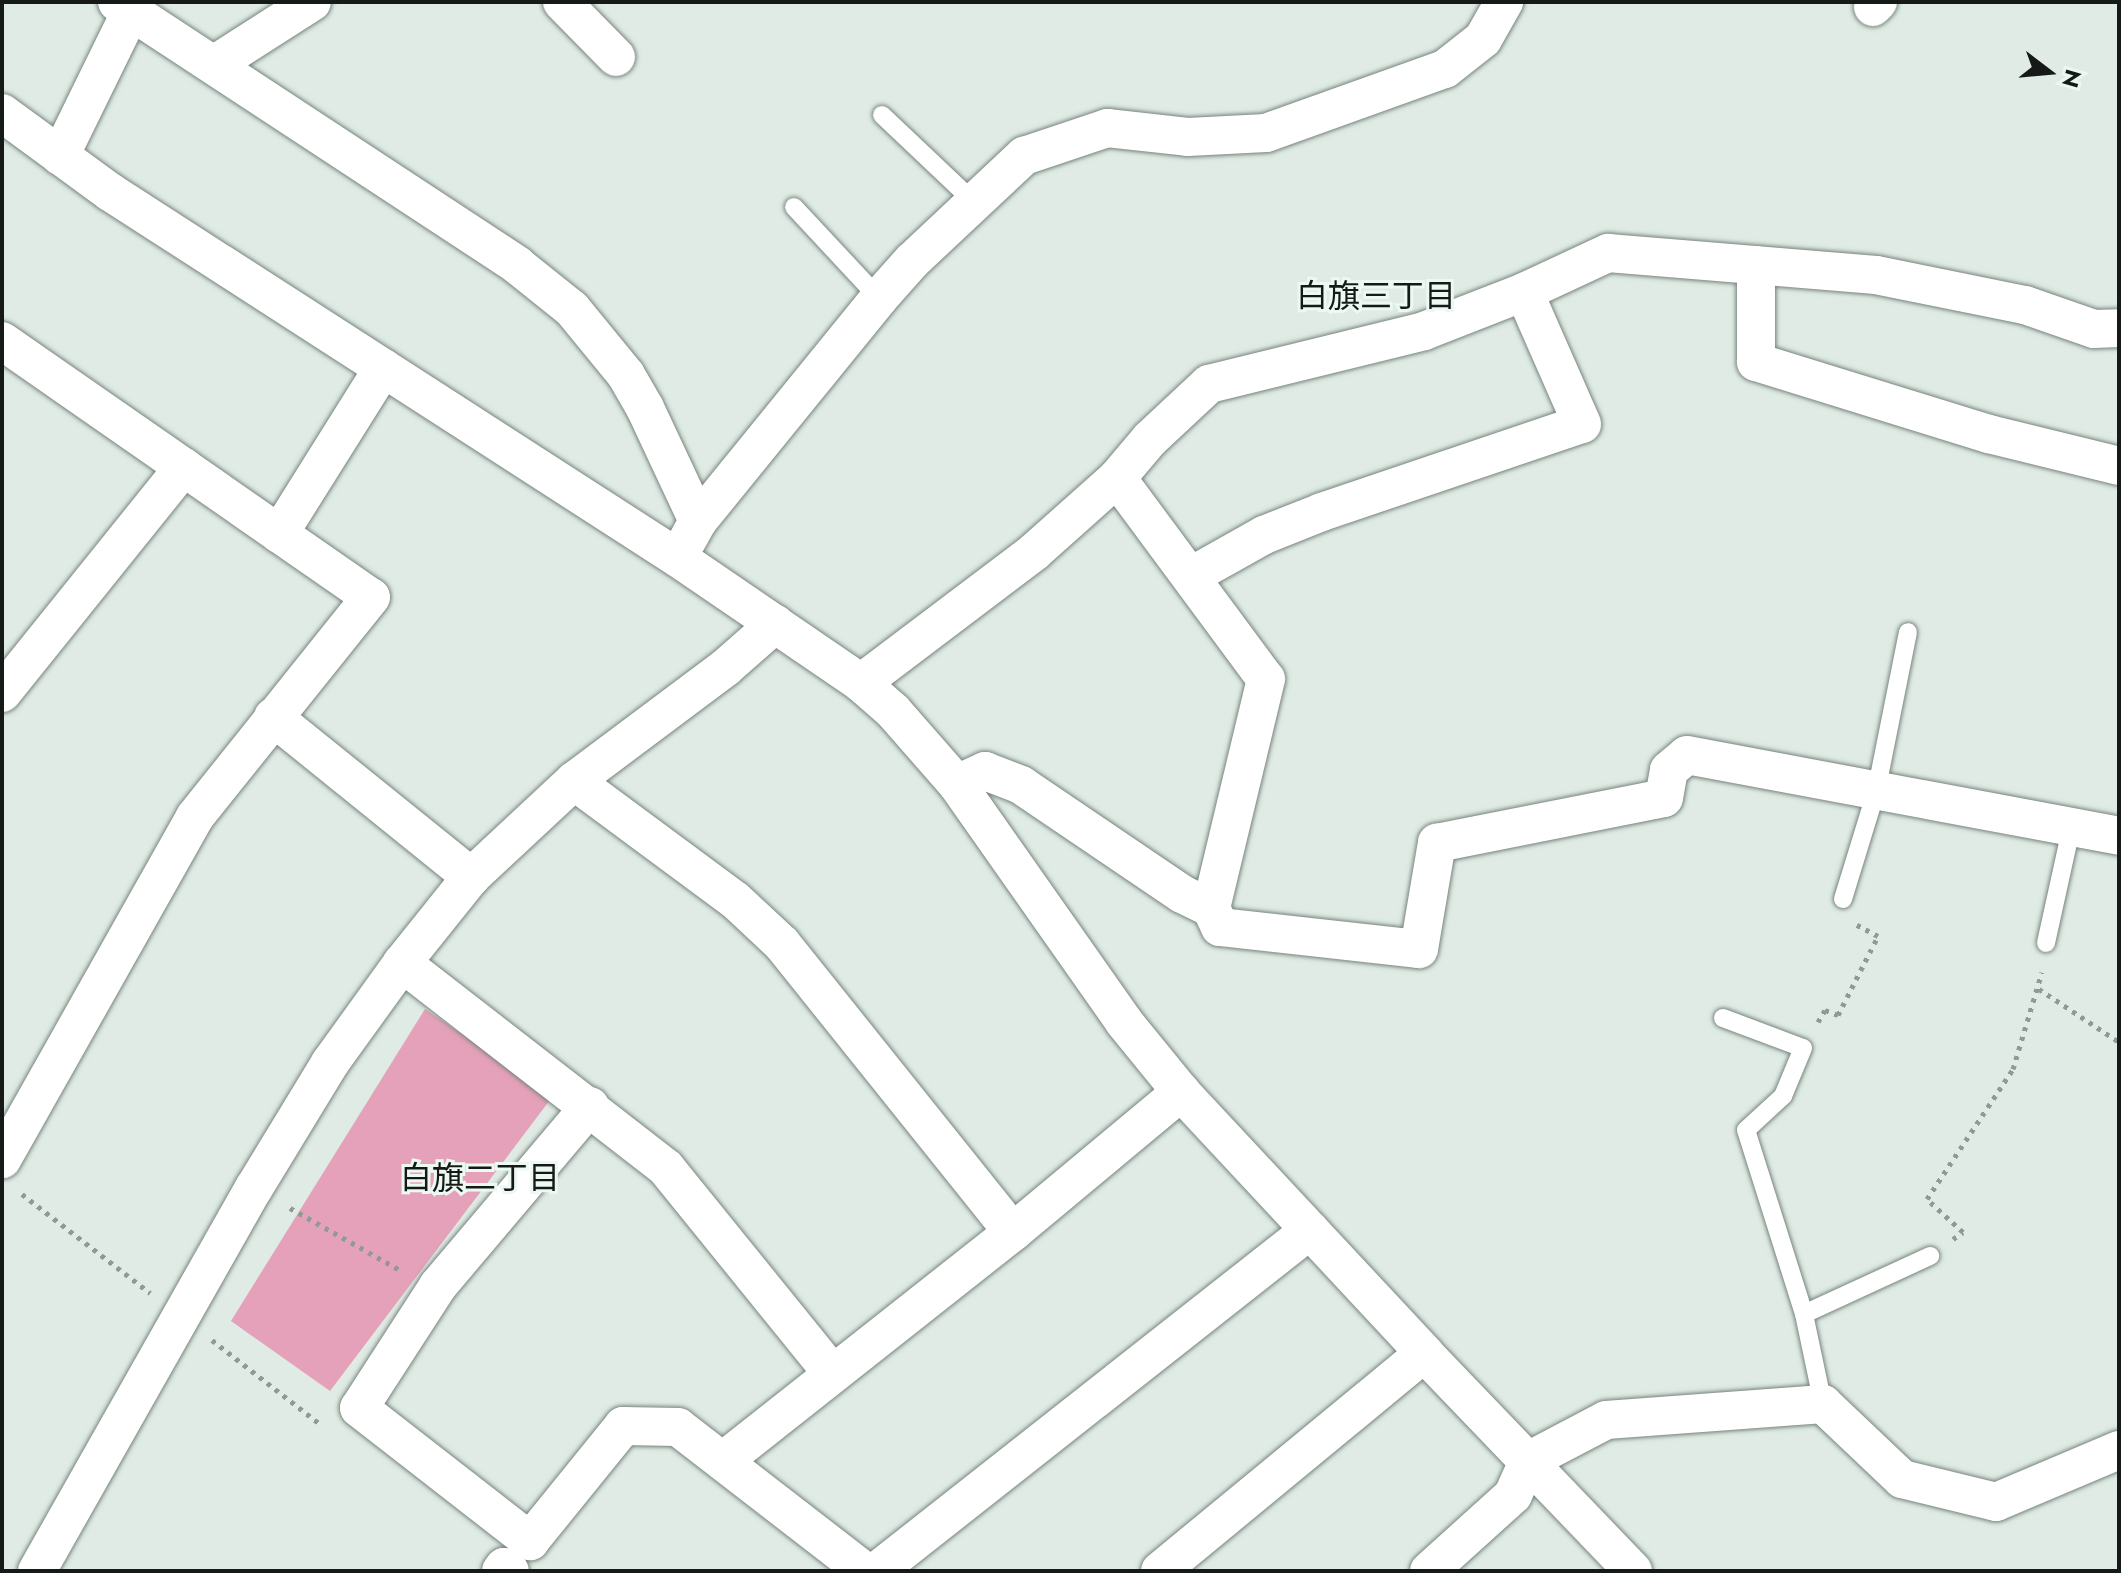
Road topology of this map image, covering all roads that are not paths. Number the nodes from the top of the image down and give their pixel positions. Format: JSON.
{"nodes":[{"id":1,"x":312,"y":2,"type":"edge"},
{"id":2,"x":562,"y":2,"type":"edge"},
{"id":3,"x":1504,"y":2,"type":"edge"},
{"id":4,"x":124,"y":6,"type":"edge"},
{"id":5,"x":616,"y":57,"type":"dead end"},
{"id":6,"x":215,"y":64,"type":"junction"},
{"id":7,"x":2,"y":113,"type":"edge"},
{"id":8,"x":882,"y":115,"type":"dead end"},
{"id":9,"x":60,"y":156,"type":"junction"},
{"id":10,"x":974,"y":202,"type":"junction"},
{"id":11,"x":794,"y":207,"type":"dead end"},
{"id":12,"x":1756,"y":265,"type":"junction"},
{"id":13,"x":1524,"y":292,"type":"junction"},
{"id":14,"x":879,"y":298,"type":"junction"},
{"id":15,"x":2106,"y":329,"type":"edge"},
{"id":16,"x":2,"y":341,"type":"edge"},
{"id":17,"x":383,"y":368,"type":"junction"},
{"id":18,"x":2119,"y":466,"type":"edge"},
{"id":19,"x":184,"y":467,"type":"junction"},
{"id":20,"x":1117,"y":478,"type":"junction"},
{"id":21,"x":698,"y":521,"type":"junction"},
{"id":22,"x":279,"y":534,"type":"junction"},
{"id":23,"x":678,"y":558,"type":"junction"},
{"id":24,"x":1191,"y":576,"type":"junction"},
{"id":25,"x":775,"y":624,"type":"junction"},
{"id":26,"x":1908,"y":632,"type":"dead end"},
{"id":27,"x":861,"y":683,"type":"junction"},
{"id":28,"x":2,"y":693,"type":"edge"},
{"id":29,"x":273,"y":717,"type":"junction"},
{"id":30,"x":574,"y":781,"type":"junction"},
{"id":31,"x":957,"y":784,"type":"junction"},
{"id":32,"x":1876,"y":792,"type":"junction"},
{"id":33,"x":2071,"y":829,"type":"junction"},
{"id":34,"x":2119,"y":836,"type":"edge"},
{"id":35,"x":471,"y":877,"type":"junction"},
{"id":36,"x":1843,"y":899,"type":"road end"},
{"id":37,"x":1211,"y":908,"type":"junction"},
{"id":38,"x":2046,"y":943,"type":"road end"},
{"id":39,"x":402,"y":963,"type":"junction"},
{"id":40,"x":1723,"y":1018,"type":"dead end"},
{"id":41,"x":1181,"y":1092,"type":"junction"},
{"id":42,"x":590,"y":1106,"type":"junction"},
{"id":43,"x":8,"y":1174,"type":"edge"},
{"id":44,"x":1310,"y":1230,"type":"junction"},
{"id":45,"x":1013,"y":1232,"type":"junction"},
{"id":46,"x":1930,"y":1256,"type":"road end"},
{"id":47,"x":1804,"y":1314,"type":"junction"},
{"id":48,"x":1424,"y":1353,"type":"junction"},
{"id":49,"x":832,"y":1373,"type":"junction"},
{"id":50,"x":1823,"y":1404,"type":"junction"},
{"id":51,"x":2119,"y":1450,"type":"edge"},
{"id":52,"x":723,"y":1461,"type":"junction"},
{"id":53,"x":1528,"y":1461,"type":"junction"},
{"id":54,"x":37,"y":1571,"type":"edge"},
{"id":55,"x":501,"y":1571,"type":"edge"},
{"id":56,"x":510,"y":1571,"type":"edge"},
{"id":57,"x":864,"y":1571,"type":"edge"},
{"id":58,"x":877,"y":1571,"type":"edge"},
{"id":59,"x":1160,"y":1571,"type":"edge"},
{"id":60,"x":1429,"y":1571,"type":"edge"},
{"id":61,"x":1633,"y":1571,"type":"edge"}],
"edges":[{"from":1,"to":6,"type":"street"},
{"from":2,"to":5,"type":"street"},
{"from":3,"to":10,"type":"street"},
{"from":4,"to":6,"type":"street"},
{"from":4,"to":9,"type":"street"},
{"from":6,"to":21,"type":"street"},
{"from":7,"to":9,"type":"street"},
{"from":8,"to":10,"type":"lane"},
{"from":9,"to":17,"type":"street"},
{"from":10,"to":14,"type":"street"},
{"from":11,"to":14,"type":"lane"},
{"from":12,"to":13,"type":"street"},
{"from":12,"to":15,"type":"street"},
{"from":12,"to":18,"type":"street"},
{"from":13,"to":20,"type":"street"},
{"from":13,"to":24,"type":"street"},
{"from":14,"to":21,"type":"street"},
{"from":16,"to":19,"type":"street"},
{"from":17,"to":22,"type":"street"},
{"from":17,"to":23,"type":"street"},
{"from":19,"to":22,"type":"street"},
{"from":19,"to":28,"type":"street"},
{"from":20,"to":24,"type":"street"},
{"from":20,"to":27,"type":"street"},
{"from":21,"to":23,"type":"street"},
{"from":22,"to":29,"type":"street"},
{"from":23,"to":25,"type":"street"},
{"from":24,"to":37,"type":"street"},
{"from":25,"to":27,"type":"street"},
{"from":25,"to":30,"type":"street"},
{"from":26,"to":32,"type":"lane"},
{"from":27,"to":31,"type":"street"},
{"from":29,"to":35,"type":"street"},
{"from":29,"to":43,"type":"street"},
{"from":30,"to":35,"type":"street"},
{"from":30,"to":45,"type":"street"},
{"from":31,"to":37,"type":"street"},
{"from":31,"to":41,"type":"street"},
{"from":32,"to":33,"type":"street"},
{"from":32,"to":36,"type":"lane"},
{"from":32,"to":37,"type":"street"},
{"from":33,"to":34,"type":"street"},
{"from":33,"to":38,"type":"lane"},
{"from":35,"to":39,"type":"street"},
{"from":39,"to":42,"type":"street"},
{"from":39,"to":54,"type":"street"},
{"from":40,"to":47,"type":"lane"},
{"from":41,"to":44,"type":"street"},
{"from":41,"to":45,"type":"street"},
{"from":42,"to":49,"type":"street"},
{"from":42,"to":52,"type":"street"},
{"from":44,"to":48,"type":"street"},
{"from":44,"to":58,"type":"street"},
{"from":45,"to":49,"type":"street"},
{"from":46,"to":47,"type":"lane"},
{"from":47,"to":50,"type":"lane"},
{"from":48,"to":53,"type":"street"},
{"from":48,"to":59,"type":"street"},
{"from":49,"to":52,"type":"street"},
{"from":50,"to":51,"type":"street"},
{"from":50,"to":53,"type":"street"},
{"from":52,"to":57,"type":"street"},
{"from":53,"to":60,"type":"street"},
{"from":53,"to":61,"type":"street"},
{"from":55,"to":56,"type":"street"}]}
